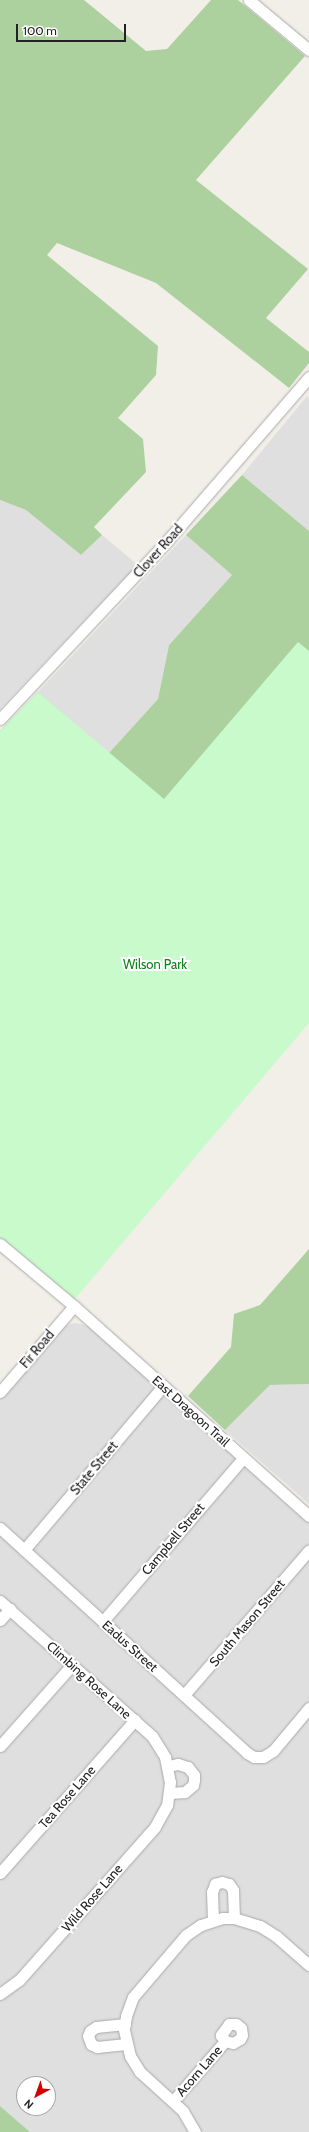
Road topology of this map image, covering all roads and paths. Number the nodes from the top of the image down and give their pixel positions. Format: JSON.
{"nodes":[{"id":1,"x":249,"y":0,"type":"edge"},
{"id":2,"x":309,"y":50,"type":"edge"},
{"id":3,"x":309,"y":377,"type":"edge"},
{"id":4,"x":0,"y":719,"type":"edge"},
{"id":5,"x":0,"y":1244,"type":"edge"},
{"id":6,"x":74,"y":1306,"type":"junction"},
{"id":7,"x":163,"y":1386,"type":"junction"},
{"id":8,"x":0,"y":1392,"type":"edge"},
{"id":9,"x":244,"y":1458,"type":"junction"},
{"id":10,"x":309,"y":1516,"type":"edge"},
{"id":11,"x":0,"y":1528,"type":"edge"},
{"id":12,"x":24,"y":1550,"type":"junction"},
{"id":13,"x":309,"y":1550,"type":"edge"},
{"id":14,"x":0,"y":1601,"type":"edge"},
{"id":15,"x":10,"y":1609,"type":"junction"},
{"id":16,"x":0,"y":1620,"type":"edge"},
{"id":17,"x":103,"y":1621,"type":"junction"},
{"id":18,"x":72,"y":1665,"type":"junction"},
{"id":19,"x":184,"y":1695,"type":"junction"},
{"id":20,"x":309,"y":1708,"type":"edge"},
{"id":21,"x":135,"y":1720,"type":"junction"},
{"id":22,"x":0,"y":1746,"type":"edge"},
{"id":23,"x":169,"y":1766,"type":"junction"},
{"id":24,"x":170,"y":1793,"type":"junction"},
{"id":25,"x":0,"y":1873,"type":"edge"},
{"id":26,"x":234,"y":1918,"type":"junction"},
{"id":27,"x":213,"y":1920,"type":"junction"},
{"id":28,"x":309,"y":1965,"type":"edge"},
{"id":29,"x":0,"y":1994,"type":"edge"},
{"id":30,"x":125,"y":2024,"type":"junction"},
{"id":31,"x":225,"y":2042,"type":"dead end"},
{"id":32,"x":126,"y":2044,"type":"junction"},
{"id":33,"x":173,"y":2101,"type":"junction"},
{"id":34,"x":194,"y":2132,"type":"edge"}],
"edges":[{"from":1,"to":2,"type":"street"},
{"from":3,"to":4,"type":"street","name":"Clover Road"},
{"from":5,"to":6,"type":"street","name":"East Dragoon Trail"},
{"from":6,"to":7,"type":"street","name":"East Dragoon Trail"},
{"from":6,"to":8,"type":"street","name":"Fir Road"},
{"from":7,"to":9,"type":"street","name":"East Dragoon Trail"},
{"from":7,"to":12,"type":"street","name":"State Street"},
{"from":9,"to":10,"type":"street","name":"East Dragoon Trail"},
{"from":9,"to":17,"type":"street","name":"Campbell Street"},
{"from":11,"to":12,"type":"street","name":"Eadus Street"},
{"from":12,"to":17,"type":"street","name":"Eadus Street"},
{"from":13,"to":19,"type":"street","name":"South Mason Street"},
{"from":14,"to":15,"type":"street","name":"Climbing Rose Lane"},
{"from":15,"to":16,"type":"street"},
{"from":15,"to":18,"type":"street","name":"Climbing Rose Lane"},
{"from":17,"to":19,"type":"street","name":"Eadus Street"},
{"from":18,"to":21,"type":"street","name":"Climbing Rose Lane"},
{"from":18,"to":22,"type":"street"},
{"from":19,"to":20,"type":"street","name":"Eadus Street"},
{"from":21,"to":23,"type":"street","name":"Climbing Rose Lane"},
{"from":21,"to":25,"type":"street","name":"Tea Rose Lane"},
{"from":23,"to":24,"type":"street","name":"Wild Rose Lane"},
{"from":23,"to":24,"type":"street"},
{"from":24,"to":29,"type":"street","name":"Wild Rose Lane"},
{"from":26,"to":27,"type":"street"},
{"from":26,"to":27,"type":"street"},
{"from":26,"to":28,"type":"street"},
{"from":27,"to":30,"type":"street"},
{"from":30,"to":32,"type":"street"},
{"from":30,"to":32,"type":"street"},
{"from":31,"to":33,"type":"street","name":"Acorn Lane"},
{"from":32,"to":33,"type":"street"},
{"from":33,"to":34,"type":"street"}]}
